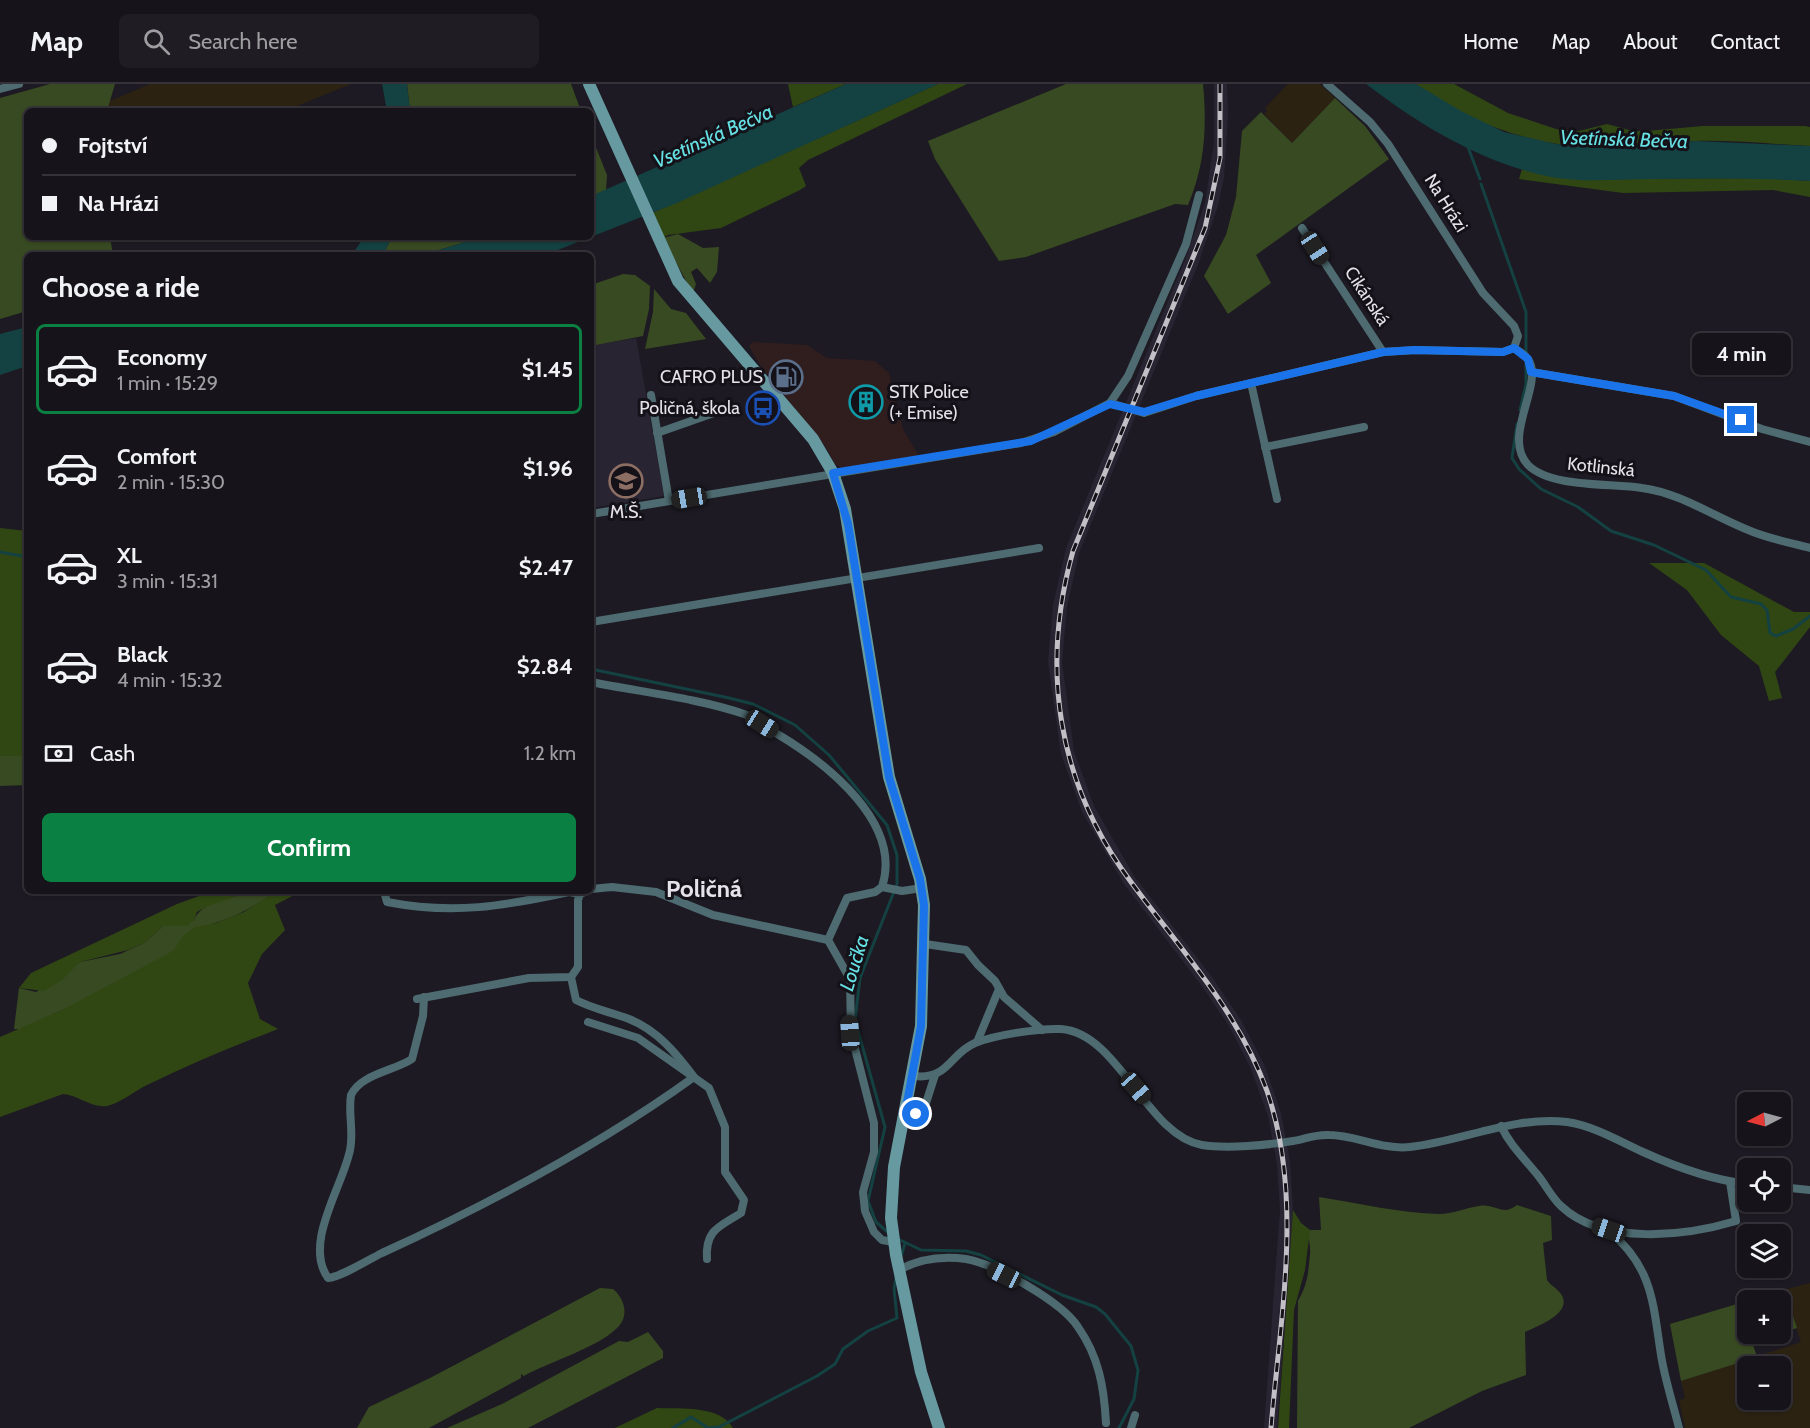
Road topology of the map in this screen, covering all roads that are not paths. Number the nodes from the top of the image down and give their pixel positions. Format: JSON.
{"nodes":[{"id":1,"x":19,"y":84,"type":"edge"},
{"id":2,"x":589,"y":84,"type":"edge"},
{"id":3,"x":1328,"y":84,"type":"edge"},
{"id":4,"x":0,"y":89,"type":"edge"},
{"id":5,"x":1199,"y":195,"type":"dead end"},
{"id":6,"x":1302,"y":228,"type":"dead end"},
{"id":7,"x":1514,"y":348,"type":"junction"},
{"id":8,"x":1383,"y":352,"type":"junction"},
{"id":9,"x":1531,"y":372,"type":"junction"},
{"id":10,"x":1251,"y":383,"type":"junction"},
{"id":11,"x":651,"y":395,"type":"dead end"},
{"id":12,"x":1110,"y":404,"type":"junction"},
{"id":13,"x":711,"y":414,"type":"dead end"},
{"id":14,"x":1364,"y":427,"type":"dead end"},
{"id":15,"x":657,"y":433,"type":"junction"},
{"id":16,"x":1810,"y":442,"type":"edge"},
{"id":17,"x":1265,"y":447,"type":"junction"},
{"id":18,"x":833,"y":473,"type":"junction"},
{"id":19,"x":1277,"y":499,"type":"dead end"},
{"id":20,"x":669,"y":501,"type":"junction"},
{"id":21,"x":594,"y":514,"type":"edge"},
{"id":22,"x":1039,"y":548,"type":"dead end"},
{"id":23,"x":1810,"y":548,"type":"edge"},
{"id":24,"x":856,"y":578,"type":"junction"},
{"id":25,"x":594,"y":622,"type":"edge"},
{"id":26,"x":594,"y":683,"type":"edge"},
{"id":27,"x":886,"y":888,"type":"junction"},
{"id":28,"x":922,"y":888,"type":"junction"},
{"id":29,"x":594,"y":890,"type":"edge"},
{"id":30,"x":385,"y":894,"type":"edge"},
{"id":31,"x":557,"y":894,"type":"edge"},
{"id":32,"x":585,"y":894,"type":"edge"},
{"id":33,"x":828,"y":940,"type":"junction"},
{"id":34,"x":925,"y":944,"type":"junction"},
{"id":35,"x":571,"y":977,"type":"junction"},
{"id":36,"x":999,"y":989,"type":"junction"},
{"id":37,"x":588,"y":1022,"type":"dead end"},
{"id":38,"x":1042,"y":1030,"type":"junction"},
{"id":39,"x":977,"y":1042,"type":"junction"},
{"id":40,"x":935,"y":1075,"type":"junction"},
{"id":41,"x":914,"y":1076,"type":"junction"},
{"id":42,"x":694,"y":1077,"type":"junction"},
{"id":43,"x":905,"y":1114,"type":"junction"},
{"id":44,"x":1501,"y":1126,"type":"junction"},
{"id":45,"x":1730,"y":1182,"type":"junction"},
{"id":46,"x":1737,"y":1183,"type":"edge"},
{"id":47,"x":1791,"y":1188,"type":"edge"},
{"id":48,"x":1810,"y":1190,"type":"edge"},
{"id":49,"x":1609,"y":1230,"type":"junction"},
{"id":50,"x":893,"y":1242,"type":"junction"},
{"id":51,"x":707,"y":1259,"type":"dead end"},
{"id":52,"x":899,"y":1270,"type":"junction"},
{"id":53,"x":1136,"y":1415,"type":"dead end"},
{"id":54,"x":1106,"y":1423,"type":"dead end"},
{"id":55,"x":939,"y":1428,"type":"edge"},
{"id":56,"x":1131,"y":1428,"type":"edge"},
{"id":57,"x":1678,"y":1428,"type":"edge"}],
"edges":[{"from":1,"to":4,"type":"street"},
{"from":2,"to":18,"type":"main road"},
{"from":3,"to":7,"type":"street","name":"Na Hrázi"},
{"from":5,"to":12,"type":"street"},
{"from":6,"to":8,"type":"street","name":"Cikánská"},
{"from":7,"to":8,"type":"street"},
{"from":7,"to":9,"type":"street","name":"Kotlinská"},
{"from":8,"to":10,"type":"street"},
{"from":9,"to":16,"type":"street"},
{"from":9,"to":23,"type":"street","name":"Kotlinská"},
{"from":10,"to":12,"type":"street"},
{"from":10,"to":17,"type":"street"},
{"from":11,"to":15,"type":"street"},
{"from":12,"to":18,"type":"street"},
{"from":13,"to":15,"type":"street"},
{"from":14,"to":17,"type":"street"},
{"from":15,"to":20,"type":"street"},
{"from":17,"to":19,"type":"street"},
{"from":18,"to":20,"type":"street"},
{"from":18,"to":24,"type":"main road"},
{"from":20,"to":21,"type":"street"},
{"from":22,"to":24,"type":"street"},
{"from":24,"to":25,"type":"street"},
{"from":24,"to":28,"type":"main road"},
{"from":26,"to":27,"type":"street"},
{"from":27,"to":28,"type":"street"},
{"from":27,"to":33,"type":"street"},
{"from":28,"to":34,"type":"main road"},
{"from":29,"to":33,"type":"street"},
{"from":30,"to":31,"type":"street"},
{"from":32,"to":35,"type":"street"},
{"from":33,"to":50,"type":"street"},
{"from":34,"to":36,"type":"street"},
{"from":34,"to":41,"type":"main road"},
{"from":35,"to":42,"type":"street"},
{"from":35,"to":42,"type":"street"},
{"from":36,"to":38,"type":"street"},
{"from":36,"to":39,"type":"street"},
{"from":37,"to":42,"type":"street"},
{"from":38,"to":39,"type":"street"},
{"from":38,"to":44,"type":"street"},
{"from":39,"to":40,"type":"street"},
{"from":40,"to":41,"type":"street"},
{"from":40,"to":43,"type":"street"},
{"from":41,"to":43,"type":"main road"},
{"from":42,"to":51,"type":"street"},
{"from":43,"to":50,"type":"main road"},
{"from":44,"to":45,"type":"street"},
{"from":44,"to":49,"type":"street"},
{"from":45,"to":46,"type":"street"},
{"from":45,"to":49,"type":"street"},
{"from":47,"to":48,"type":"street"},
{"from":49,"to":57,"type":"street"},
{"from":50,"to":52,"type":"main road"},
{"from":52,"to":54,"type":"street"},
{"from":52,"to":55,"type":"main road"},
{"from":53,"to":56,"type":"street"}]}
